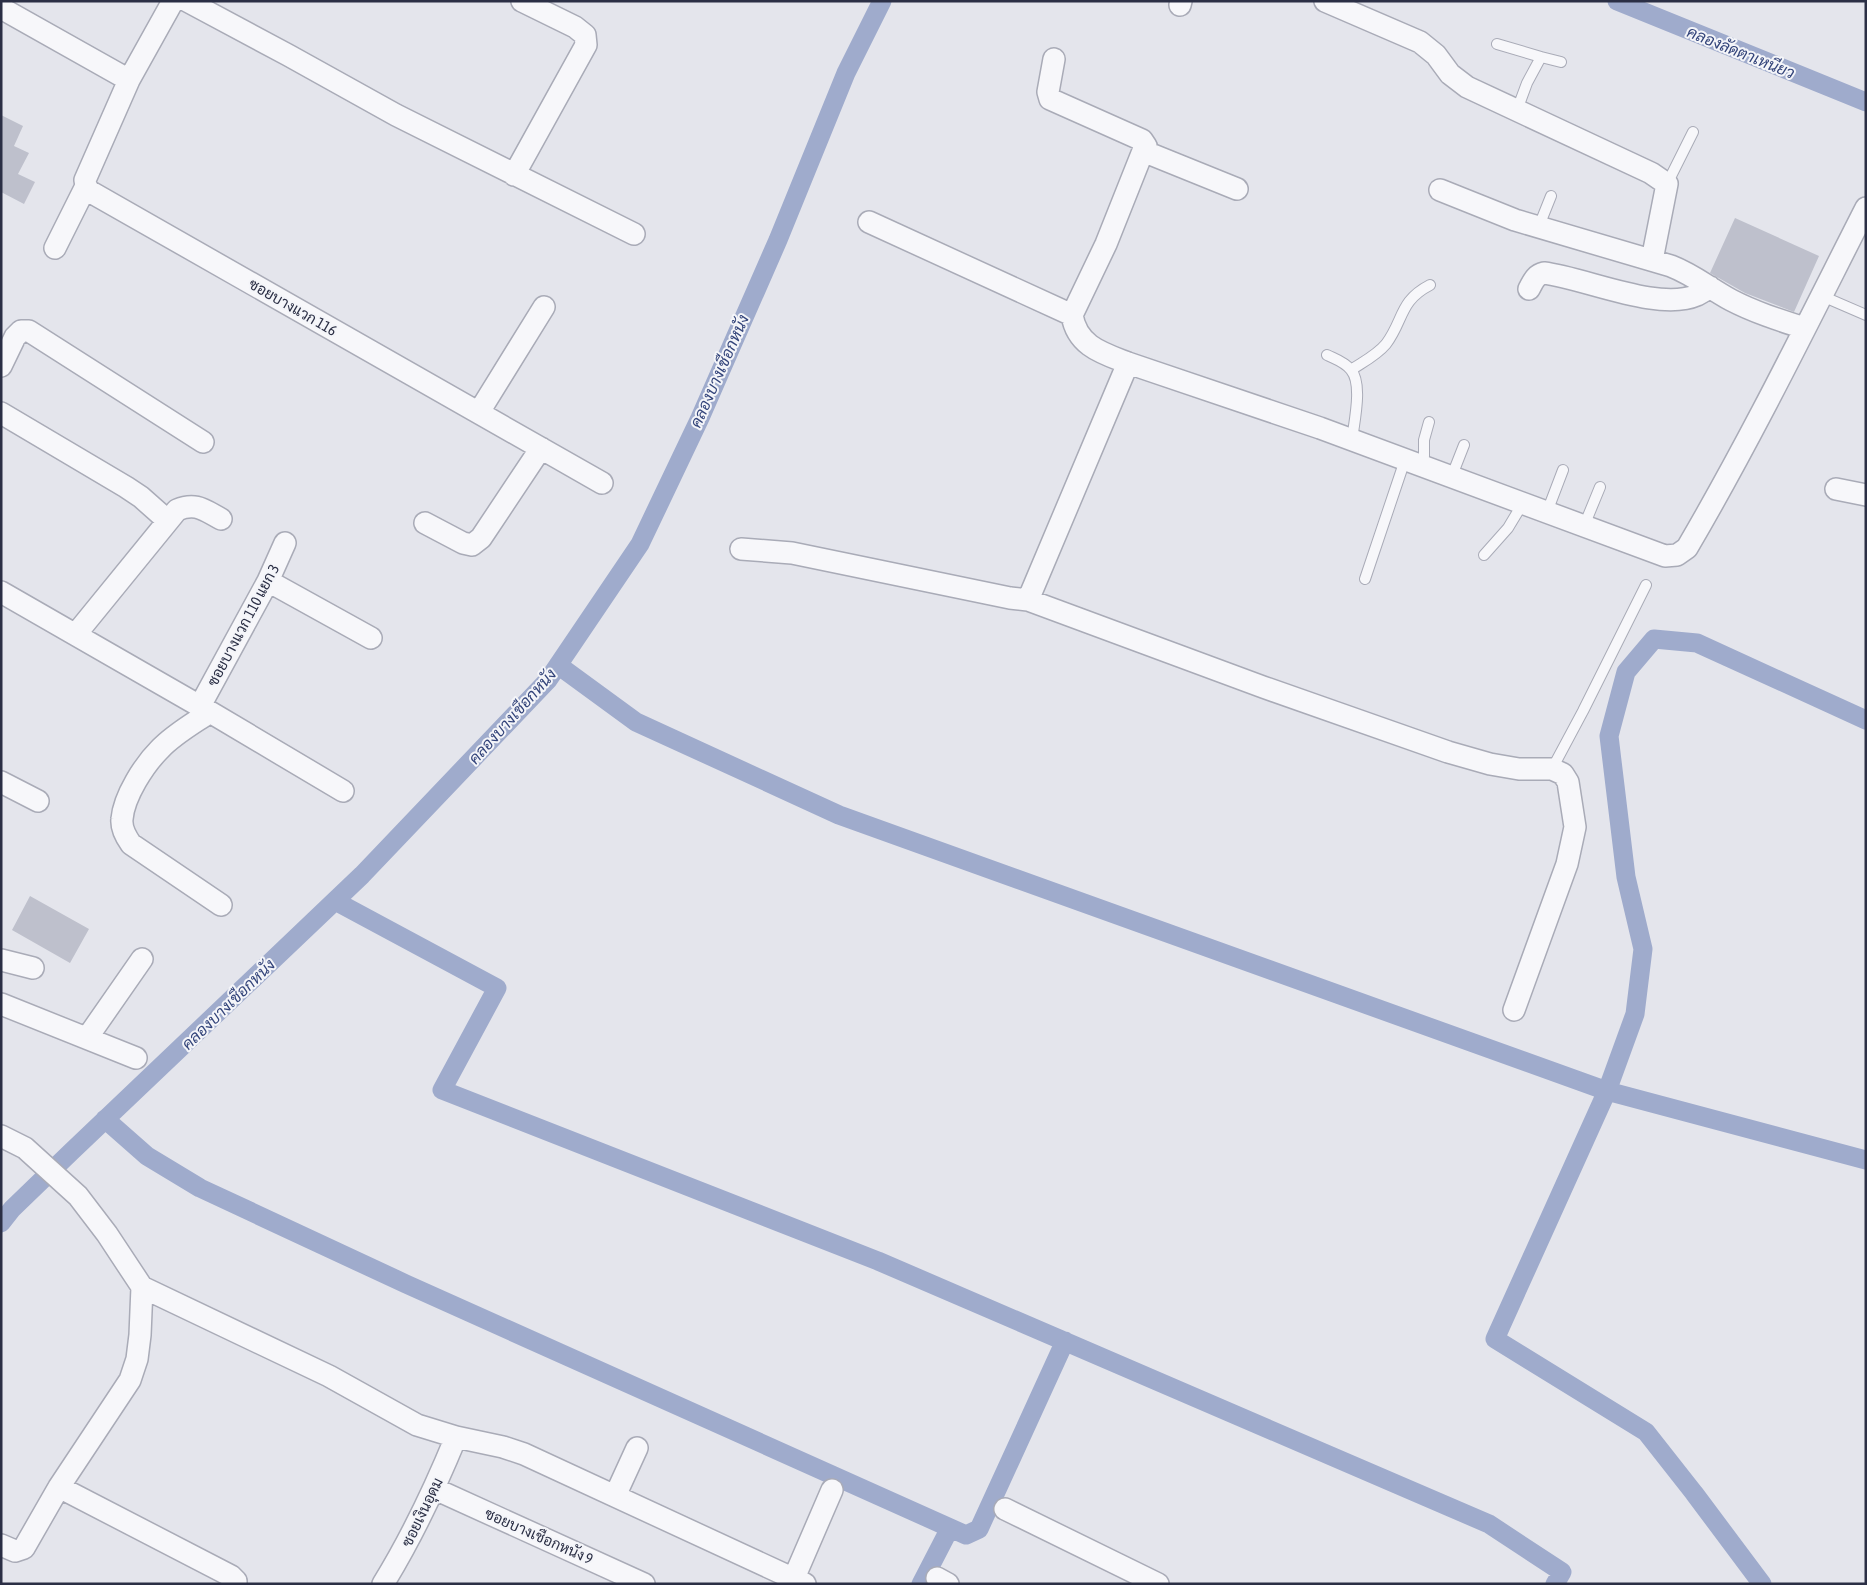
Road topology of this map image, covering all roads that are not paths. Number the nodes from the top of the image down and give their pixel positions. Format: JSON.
{"nodes":[{"id":1,"x":173,"y":1,"type":"edge"},
{"id":2,"x":187,"y":1,"type":"edge"},
{"id":3,"x":522,"y":1,"type":"edge"},
{"id":4,"x":1325,"y":1,"type":"edge"},
{"id":5,"x":1,"y":8,"type":"edge"},
{"id":6,"x":1497,"y":44,"type":"dead end"},
{"id":7,"x":1541,"y":57,"type":"junction"},
{"id":8,"x":1054,"y":59,"type":"dead end"},
{"id":9,"x":1561,"y":62,"type":"dead end"},
{"id":10,"x":129,"y":80,"type":"junction"},
{"id":11,"x":1516,"y":110,"type":"junction"},
{"id":12,"x":1693,"y":132,"type":"dead end"},
{"id":13,"x":1143,"y":151,"type":"junction"},
{"id":14,"x":514,"y":175,"type":"junction"},
{"id":15,"x":1667,"y":184,"type":"junction"},
{"id":16,"x":86,"y":186,"type":"junction"},
{"id":17,"x":1237,"y":189,"type":"dead end"},
{"id":18,"x":1440,"y":190,"type":"dead end"},
{"id":19,"x":1551,"y":196,"type":"dead end"},
{"id":20,"x":1866,"y":208,"type":"edge"},
{"id":21,"x":869,"y":222,"type":"dead end"},
{"id":22,"x":1539,"y":226,"type":"junction"},
{"id":23,"x":634,"y":234,"type":"dead end"},
{"id":24,"x":55,"y":248,"type":"dead end"},
{"id":25,"x":1652,"y":260,"type":"junction"},
{"id":26,"x":1430,"y":285,"type":"dead end"},
{"id":27,"x":1710,"y":287,"type":"junction"},
{"id":28,"x":1529,"y":289,"type":"dead end"},
{"id":29,"x":1822,"y":296,"type":"junction"},
{"id":30,"x":544,"y":307,"type":"dead end"},
{"id":31,"x":1866,"y":314,"type":"edge"},
{"id":32,"x":1072,"y":315,"type":"junction"},
{"id":33,"x":1804,"y":328,"type":"junction"},
{"id":34,"x":1327,"y":355,"type":"dead end"},
{"id":35,"x":1128,"y":363,"type":"junction"},
{"id":36,"x":1,"y":366,"type":"edge"},
{"id":37,"x":1351,"y":370,"type":"junction"},
{"id":38,"x":479,"y":412,"type":"junction"},
{"id":39,"x":1,"y":414,"type":"edge"},
{"id":40,"x":1429,"y":422,"type":"dead end"},
{"id":41,"x":1352,"y":440,"type":"junction"},
{"id":42,"x":203,"y":442,"type":"dead end"},
{"id":43,"x":1464,"y":445,"type":"dead end"},
{"id":44,"x":541,"y":448,"type":"junction"},
{"id":45,"x":1414,"y":463,"type":"junction"},
{"id":46,"x":1563,"y":470,"type":"dead end"},
{"id":47,"x":1451,"y":478,"type":"junction"},
{"id":48,"x":602,"y":483,"type":"dead end"},
{"id":49,"x":1600,"y":487,"type":"dead end"},
{"id":50,"x":1836,"y":489,"type":"dead end"},
{"id":51,"x":1866,"y":495,"type":"edge"},
{"id":52,"x":1523,"y":503,"type":"junction"},
{"id":53,"x":1547,"y":512,"type":"junction"},
{"id":54,"x":221,"y":519,"type":"dead end"},
{"id":55,"x":168,"y":522,"type":"junction"},
{"id":56,"x":425,"y":523,"type":"dead end"},
{"id":57,"x":1584,"y":526,"type":"junction"},
{"id":58,"x":285,"y":543,"type":"dead end"},
{"id":59,"x":741,"y":549,"type":"dead end"},
{"id":60,"x":1484,"y":555,"type":"dead end"},
{"id":61,"x":1365,"y":579,"type":"dead end"},
{"id":62,"x":268,"y":581,"type":"junction"},
{"id":63,"x":1646,"y":585,"type":"dead end"},
{"id":64,"x":1,"y":592,"type":"edge"},
{"id":65,"x":1028,"y":600,"type":"junction"},
{"id":66,"x":76,"y":634,"type":"junction"},
{"id":67,"x":371,"y":638,"type":"dead end"},
{"id":68,"x":205,"y":709,"type":"junction"},
{"id":69,"x":1552,"y":769,"type":"junction"},
{"id":70,"x":1,"y":782,"type":"edge"},
{"id":71,"x":342,"y":791,"type":"dead end"},
{"id":72,"x":38,"y":801,"type":"dead end"},
{"id":73,"x":221,"y":905,"type":"dead end"},
{"id":74,"x":142,"y":959,"type":"dead end"},
{"id":75,"x":1,"y":960,"type":"edge"},
{"id":76,"x":33,"y":968,"type":"dead end"},
{"id":77,"x":1,"y":1004,"type":"edge"},
{"id":78,"x":1514,"y":1010,"type":"dead end"},
{"id":79,"x":87,"y":1038,"type":"junction"},
{"id":80,"x":136,"y":1058,"type":"dead end"},
{"id":81,"x":1,"y":1136,"type":"edge"},
{"id":82,"x":142,"y":1287,"type":"junction"},
{"id":83,"x":456,"y":1437,"type":"junction"},
{"id":84,"x":638,"y":1448,"type":"dead end"},
{"id":85,"x":59,"y":1487,"type":"junction"},
{"id":86,"x":435,"y":1489,"type":"junction"},
{"id":87,"x":832,"y":1490,"type":"dead end"},
{"id":88,"x":615,"y":1496,"type":"junction"},
{"id":89,"x":1005,"y":1509,"type":"dead end"},
{"id":90,"x":1,"y":1545,"type":"edge"},
{"id":91,"x":800,"y":1581,"type":"edge"},
{"id":92,"x":1153,"y":1583,"type":"edge"},
{"id":93,"x":236,"y":1584,"type":"edge"},
{"id":94,"x":383,"y":1584,"type":"edge"},
{"id":95,"x":644,"y":1584,"type":"edge"}],
"edges":[{"from":1,"to":10,"type":"street"},
{"from":2,"to":14,"type":"street"},
{"from":3,"to":14,"type":"street"},
{"from":4,"to":11,"type":"street"},
{"from":5,"to":10,"type":"street"},
{"from":6,"to":7,"type":"lane"},
{"from":7,"to":9,"type":"lane"},
{"from":7,"to":11,"type":"lane"},
{"from":8,"to":13,"type":"street"},
{"from":10,"to":16,"type":"street"},
{"from":11,"to":15,"type":"street"},
{"from":12,"to":15,"type":"lane"},
{"from":13,"to":17,"type":"street"},
{"from":13,"to":32,"type":"street"},
{"from":14,"to":23,"type":"street"},
{"from":15,"to":25,"type":"street"},
{"from":16,"to":24,"type":"street"},
{"from":16,"to":38,"type":"street","name":"ซอยบางแวก 116"},
{"from":18,"to":22,"type":"street"},
{"from":19,"to":22,"type":"lane"},
{"from":20,"to":29,"type":"street"},
{"from":21,"to":32,"type":"street"},
{"from":22,"to":25,"type":"street"},
{"from":25,"to":27,"type":"street"},
{"from":26,"to":37,"type":"lane"},
{"from":27,"to":28,"type":"street"},
{"from":27,"to":33,"type":"street"},
{"from":29,"to":31,"type":"lane"},
{"from":29,"to":33,"type":"street"},
{"from":30,"to":38,"type":"street"},
{"from":32,"to":35,"type":"street"},
{"from":33,"to":57,"type":"street"},
{"from":34,"to":37,"type":"lane"},
{"from":35,"to":41,"type":"street"},
{"from":35,"to":65,"type":"street"},
{"from":36,"to":42,"type":"street"},
{"from":37,"to":41,"type":"lane"},
{"from":38,"to":44,"type":"street","name":"ซอยบางแวก 116"},
{"from":39,"to":55,"type":"street"},
{"from":40,"to":45,"type":"lane"},
{"from":41,"to":45,"type":"street"},
{"from":43,"to":47,"type":"lane"},
{"from":44,"to":48,"type":"street","name":"ซอยบางแวก 116"},
{"from":44,"to":56,"type":"street"},
{"from":45,"to":47,"type":"street"},
{"from":45,"to":61,"type":"lane"},
{"from":46,"to":53,"type":"lane"},
{"from":47,"to":52,"type":"street"},
{"from":49,"to":57,"type":"lane"},
{"from":50,"to":51,"type":"street"},
{"from":52,"to":53,"type":"street"},
{"from":52,"to":60,"type":"lane"},
{"from":53,"to":57,"type":"street"},
{"from":54,"to":55,"type":"street"},
{"from":55,"to":66,"type":"street"},
{"from":58,"to":62,"type":"street","name":"ซอยบางแวก 110 แยก 3"},
{"from":59,"to":65,"type":"street"},
{"from":62,"to":67,"type":"street"},
{"from":62,"to":68,"type":"street","name":"ซอยบางแวก 110 แยก 3"},
{"from":63,"to":69,"type":"lane"},
{"from":64,"to":66,"type":"street"},
{"from":65,"to":69,"type":"street"},
{"from":66,"to":68,"type":"street"},
{"from":68,"to":71,"type":"street"},
{"from":68,"to":73,"type":"street"},
{"from":69,"to":78,"type":"street"},
{"from":70,"to":72,"type":"street"},
{"from":74,"to":79,"type":"street"},
{"from":75,"to":76,"type":"street"},
{"from":77,"to":79,"type":"street"},
{"from":79,"to":80,"type":"street"},
{"from":81,"to":82,"type":"street"},
{"from":82,"to":83,"type":"street"},
{"from":82,"to":85,"type":"street"},
{"from":83,"to":86,"type":"street","name":"ซอยเงินอุดม"},
{"from":83,"to":88,"type":"street"},
{"from":84,"to":88,"type":"street"},
{"from":85,"to":90,"type":"street"},
{"from":85,"to":93,"type":"street"},
{"from":86,"to":94,"type":"street","name":"ซอยเงินอุดม"},
{"from":86,"to":95,"type":"street","name":"ซอยบางเชือกหนัง 9"},
{"from":87,"to":91,"type":"street"},
{"from":88,"to":91,"type":"street"},
{"from":89,"to":92,"type":"street"}]}
